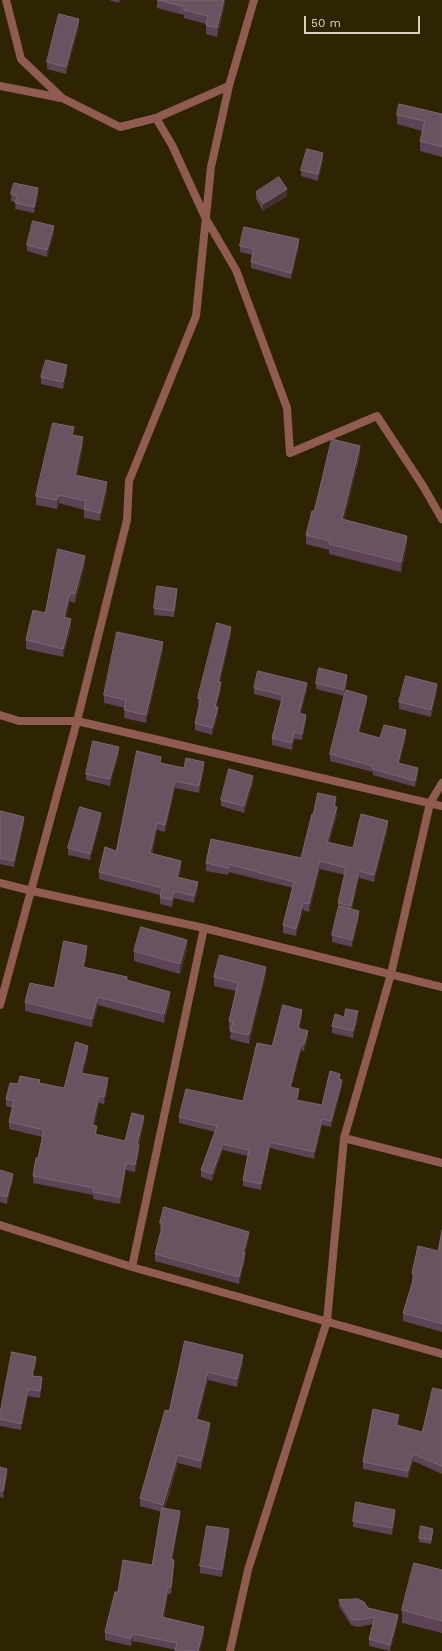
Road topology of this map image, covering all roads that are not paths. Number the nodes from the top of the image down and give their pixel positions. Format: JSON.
{"nodes":[{"id":1,"x":6,"y":0,"type":"edge"},
{"id":2,"x":254,"y":0,"type":"edge"},
{"id":3,"x":0,"y":86,"type":"edge"},
{"id":4,"x":229,"y":86,"type":"junction"},
{"id":5,"x":62,"y":98,"type":"junction"},
{"id":6,"x":156,"y":118,"type":"junction"},
{"id":7,"x":206,"y":219,"type":"junction"},
{"id":8,"x":442,"y":519,"type":"edge"},
{"id":9,"x":0,"y":715,"type":"edge"},
{"id":10,"x":77,"y":721,"type":"junction"},
{"id":11,"x":442,"y":783,"type":"edge"},
{"id":12,"x":430,"y":803,"type":"junction"},
{"id":13,"x":442,"y":806,"type":"edge"},
{"id":14,"x":0,"y":882,"type":"edge"},
{"id":15,"x":32,"y":891,"type":"junction"},
{"id":16,"x":204,"y":928,"type":"junction"},
{"id":17,"x":391,"y":974,"type":"junction"},
{"id":18,"x":442,"y":987,"type":"edge"},
{"id":19,"x":0,"y":1005,"type":"edge"},
{"id":20,"x":344,"y":1138,"type":"junction"},
{"id":21,"x":442,"y":1164,"type":"edge"},
{"id":22,"x":0,"y":1225,"type":"edge"},
{"id":23,"x":132,"y":1267,"type":"junction"},
{"id":24,"x":327,"y":1321,"type":"junction"},
{"id":25,"x":442,"y":1354,"type":"edge"},
{"id":26,"x":230,"y":1651,"type":"edge"}],
"edges":[{"from":1,"to":5,"type":"street"},
{"from":2,"to":4,"type":"street"},
{"from":3,"to":5,"type":"street"},
{"from":4,"to":6,"type":"street"},
{"from":4,"to":7,"type":"street"},
{"from":5,"to":6,"type":"street"},
{"from":6,"to":7,"type":"street"},
{"from":7,"to":8,"type":"street"},
{"from":7,"to":10,"type":"street"},
{"from":9,"to":10,"type":"street"},
{"from":10,"to":12,"type":"street"},
{"from":10,"to":15,"type":"street"},
{"from":11,"to":12,"type":"street"},
{"from":12,"to":13,"type":"street"},
{"from":12,"to":17,"type":"street"},
{"from":14,"to":15,"type":"street"},
{"from":15,"to":16,"type":"street"},
{"from":15,"to":19,"type":"street"},
{"from":16,"to":17,"type":"street"},
{"from":16,"to":23,"type":"street"},
{"from":17,"to":18,"type":"street"},
{"from":17,"to":20,"type":"street"},
{"from":20,"to":21,"type":"street"},
{"from":20,"to":24,"type":"street"},
{"from":22,"to":23,"type":"street"},
{"from":23,"to":24,"type":"street"},
{"from":24,"to":25,"type":"street"},
{"from":24,"to":26,"type":"street"}]}
